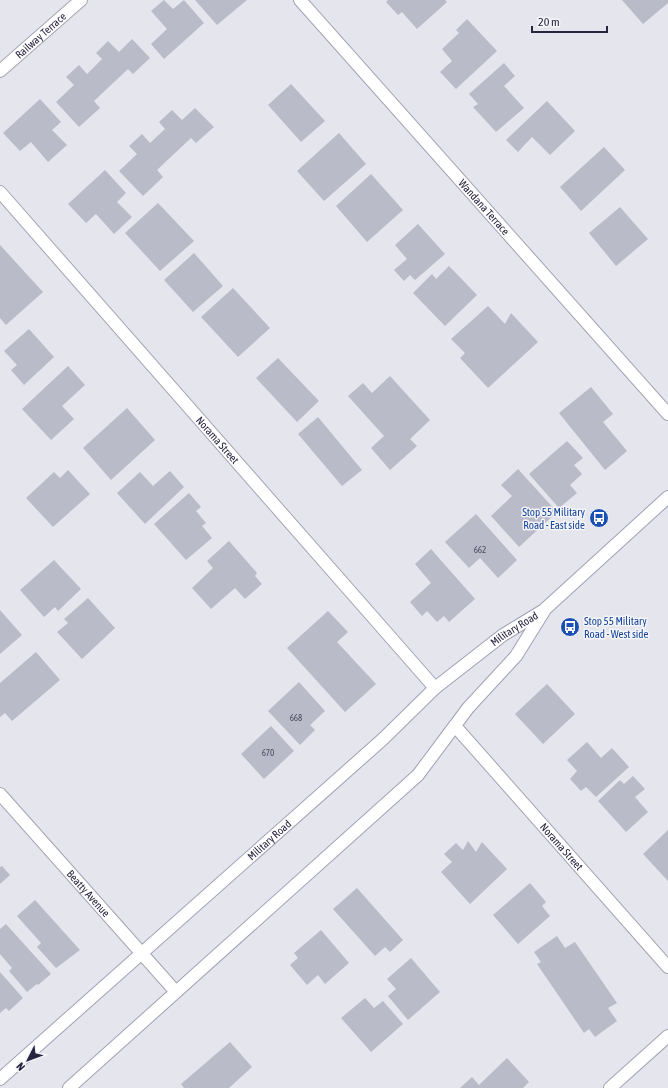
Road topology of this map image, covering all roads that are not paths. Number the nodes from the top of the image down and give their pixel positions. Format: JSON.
{"nodes":[{"id":1,"x":81,"y":0,"type":"edge"},
{"id":2,"x":300,"y":0,"type":"edge"},
{"id":3,"x":0,"y":71,"type":"edge"},
{"id":4,"x":0,"y":192,"type":"edge"},
{"id":5,"x":668,"y":414,"type":"edge"},
{"id":6,"x":668,"y":497,"type":"edge"},
{"id":7,"x":544,"y":610,"type":"junction"},
{"id":8,"x":435,"y":688,"type":"junction"},
{"id":9,"x":455,"y":726,"type":"junction"},
{"id":10,"x":0,"y":794,"type":"edge"},
{"id":11,"x":141,"y":954,"type":"junction"},
{"id":12,"x":668,"y":967,"type":"edge"},
{"id":13,"x":176,"y":992,"type":"junction"},
{"id":14,"x":668,"y":1036,"type":"edge"},
{"id":15,"x":0,"y":1079,"type":"edge"},
{"id":16,"x":69,"y":1088,"type":"edge"},
{"id":17,"x":610,"y":1088,"type":"edge"}],
"edges":[{"from":1,"to":3,"type":"street","name":"Railway Terrace"},
{"from":2,"to":5,"type":"street","name":"Wandana Terrace"},
{"from":4,"to":8,"type":"street","name":"Norama Street"},
{"from":6,"to":7,"type":"street","name":"Military Road"},
{"from":7,"to":8,"type":"street","name":"Military Road"},
{"from":7,"to":9,"type":"street","name":"Military Road"},
{"from":8,"to":11,"type":"street","name":"Military Road"},
{"from":9,"to":12,"type":"street","name":"Norama Street"},
{"from":9,"to":13,"type":"street","name":"Military Road"},
{"from":10,"to":11,"type":"street","name":"Beatty Avenue"},
{"from":11,"to":13,"type":"street","name":"Beatty Avenue"},
{"from":11,"to":15,"type":"street","name":"Military Road"},
{"from":13,"to":16,"type":"street","name":"Military Road"},
{"from":14,"to":17,"type":"street"}]}
